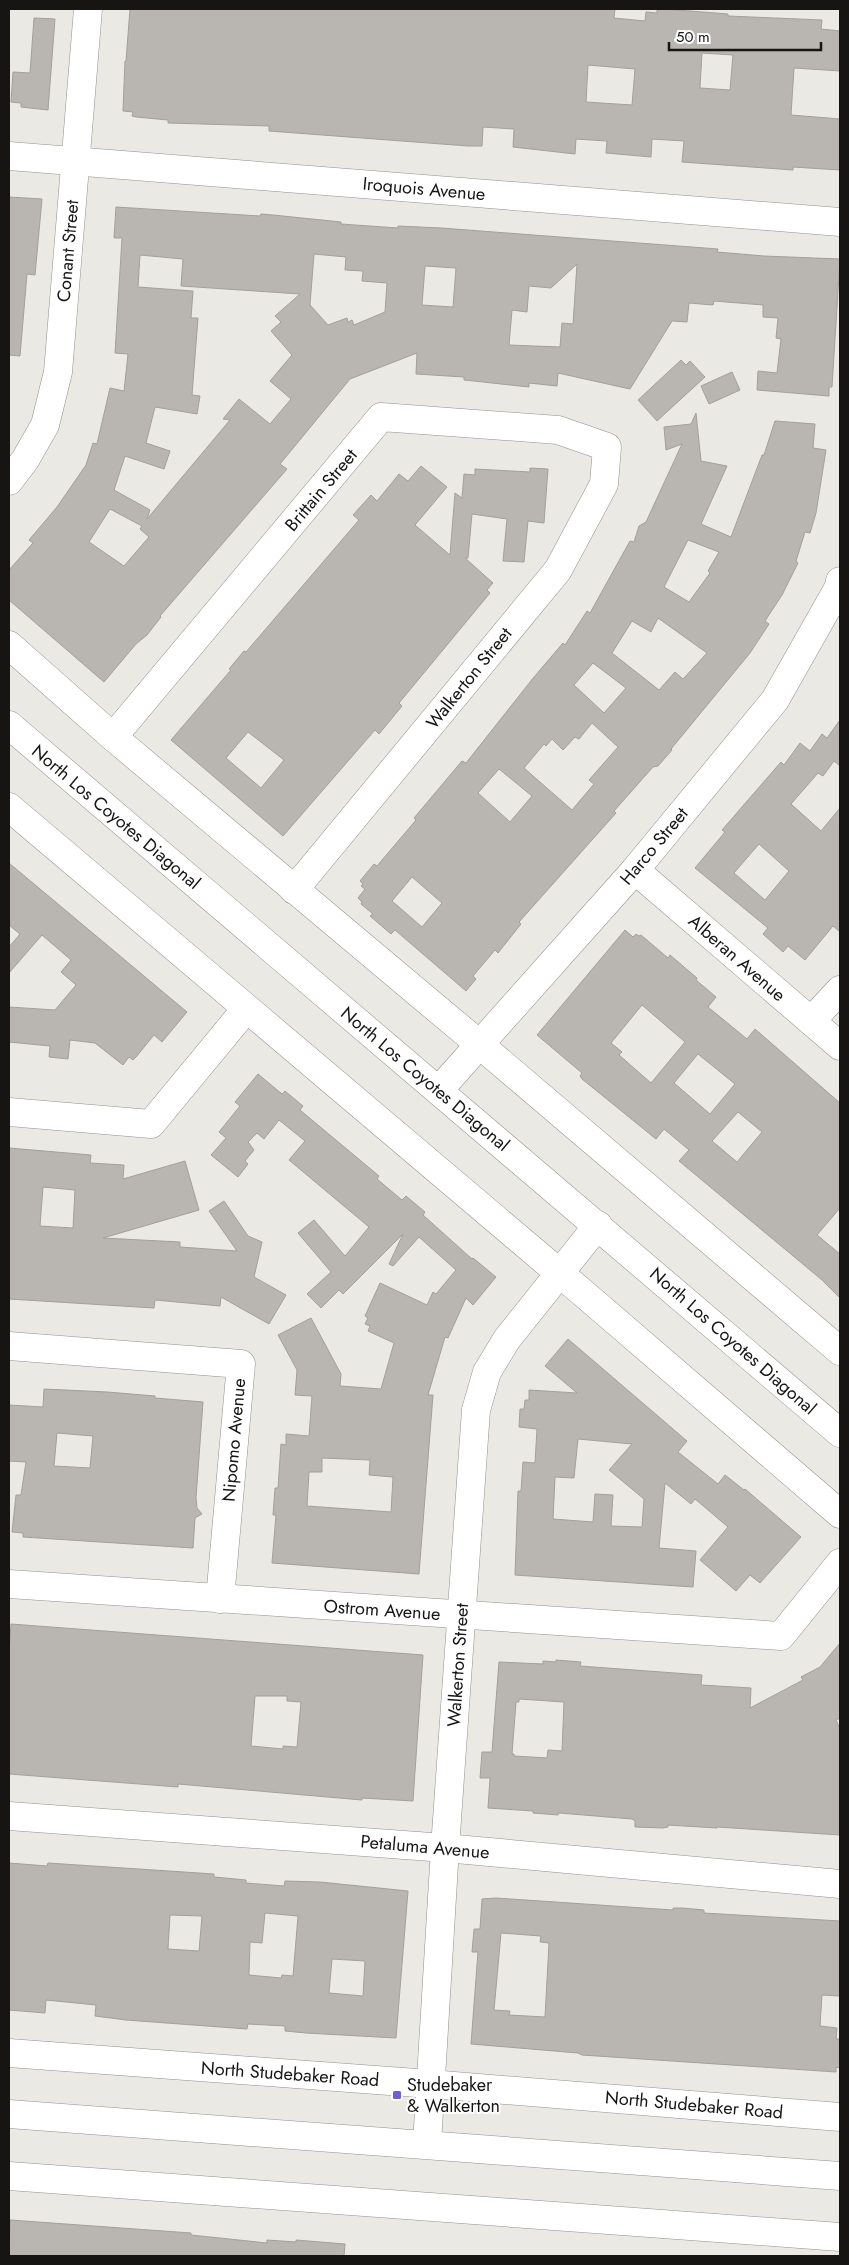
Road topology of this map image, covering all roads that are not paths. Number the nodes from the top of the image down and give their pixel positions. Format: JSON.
{"nodes":[{"id":1,"x":88,"y":9,"type":"edge"},
{"id":2,"x":9,"y":156,"type":"edge"},
{"id":3,"x":76,"y":161,"type":"junction"},
{"id":4,"x":840,"y":222,"type":"edge"},
{"id":5,"x":607,"y":447,"type":"joint"},
{"id":6,"x":9,"y":481,"type":"edge"},
{"id":7,"x":840,"y":581,"type":"edge"},
{"id":8,"x":9,"y":645,"type":"edge"},
{"id":9,"x":9,"y":725,"type":"edge"},
{"id":10,"x":112,"y":737,"type":"junction"},
{"id":11,"x":9,"y":806,"type":"edge"},
{"id":12,"x":635,"y":870,"type":"junction"},
{"id":13,"x":294,"y":890,"type":"junction"},
{"id":14,"x":840,"y":990,"type":"edge"},
{"id":15,"x":246,"y":1009,"type":"junction"},
{"id":16,"x":812,"y":1021,"type":"junction"},
{"id":17,"x":479,"y":1044,"type":"junction"},
{"id":18,"x":840,"y":1046,"type":"edge"},
{"id":19,"x":439,"y":1090,"type":"junction"},
{"id":20,"x":9,"y":1112,"type":"edge"},
{"id":21,"x":598,"y":1225,"type":"junction"},
{"id":22,"x":559,"y":1272,"type":"junction"},
{"id":23,"x":9,"y":1346,"type":"edge"},
{"id":24,"x":840,"y":1351,"type":"edge"},
{"id":25,"x":840,"y":1433,"type":"edge"},
{"id":26,"x":840,"y":1514,"type":"edge"},
{"id":27,"x":840,"y":1562,"type":"edge"},
{"id":28,"x":9,"y":1584,"type":"edge"},
{"id":29,"x":220,"y":1599,"type":"junction"},
{"id":30,"x":461,"y":1616,"type":"junction"},
{"id":31,"x":9,"y":1816,"type":"edge"},
{"id":32,"x":445,"y":1848,"type":"junction"},
{"id":33,"x":840,"y":1884,"type":"edge"},
{"id":34,"x":9,"y":2053,"type":"edge"},
{"id":35,"x":430,"y":2084,"type":"junction"},
{"id":36,"x":9,"y":2114,"type":"edge"},
{"id":37,"x":840,"y":2117,"type":"edge"},
{"id":38,"x":427,"y":2144,"type":"junction"},
{"id":39,"x":9,"y":2176,"type":"edge"},
{"id":40,"x":840,"y":2176,"type":"edge"},
{"id":41,"x":840,"y":2238,"type":"edge"}],
"edges":[{"from":1,"to":3,"type":"street","name":"Conant Street"},
{"from":2,"to":3,"type":"street","name":"Iroquois Avenue"},
{"from":3,"to":4,"type":"street","name":"Iroquois Avenue"},
{"from":3,"to":6,"type":"street","name":"Conant Street"},
{"from":5,"to":10,"type":"street","name":"Brittain Street"},
{"from":5,"to":13,"type":"street","name":"Walkerton Street"},
{"from":7,"to":12,"type":"street","name":"Harco Street"},
{"from":8,"to":10,"type":"street"},
{"from":9,"to":19,"type":"street","name":"North Los Coyotes Diagonal"},
{"from":10,"to":13,"type":"street"},
{"from":11,"to":15,"type":"street"},
{"from":12,"to":16,"type":"street","name":"Alberan Avenue"},
{"from":12,"to":17,"type":"street","name":"Harco Street"},
{"from":13,"to":17,"type":"street"},
{"from":14,"to":16,"type":"street"},
{"from":15,"to":20,"type":"street"},
{"from":15,"to":22,"type":"street"},
{"from":16,"to":18,"type":"street","name":"Alberan Avenue"},
{"from":17,"to":19,"type":"street","name":"Harco Street"},
{"from":17,"to":24,"type":"street"},
{"from":19,"to":21,"type":"street","name":"North Los Coyotes Diagonal"},
{"from":21,"to":22,"type":"street","name":"Walkerton Street"},
{"from":21,"to":25,"type":"street","name":"North Los Coyotes Diagonal"},
{"from":22,"to":26,"type":"street"},
{"from":22,"to":30,"type":"street","name":"Walkerton Street"},
{"from":23,"to":29,"type":"street","name":"Nipomo Avenue"},
{"from":27,"to":30,"type":"street","name":"Ostrom Avenue"},
{"from":28,"to":29,"type":"street","name":"Ostrom Avenue"},
{"from":29,"to":30,"type":"street","name":"Ostrom Avenue"},
{"from":30,"to":32,"type":"street","name":"Walkerton Street"},
{"from":31,"to":32,"type":"street","name":"Petaluma Avenue"},
{"from":32,"to":33,"type":"street","name":"Petaluma Avenue"},
{"from":32,"to":35,"type":"street","name":"Walkerton Street"},
{"from":34,"to":35,"type":"street","name":"North Studebaker Road"},
{"from":35,"to":37,"type":"street","name":"North Studebaker Road"},
{"from":35,"to":38,"type":"street","name":"Walkerton Street"},
{"from":36,"to":38,"type":"street"},
{"from":38,"to":40,"type":"street"},
{"from":39,"to":41,"type":"street"}]}
